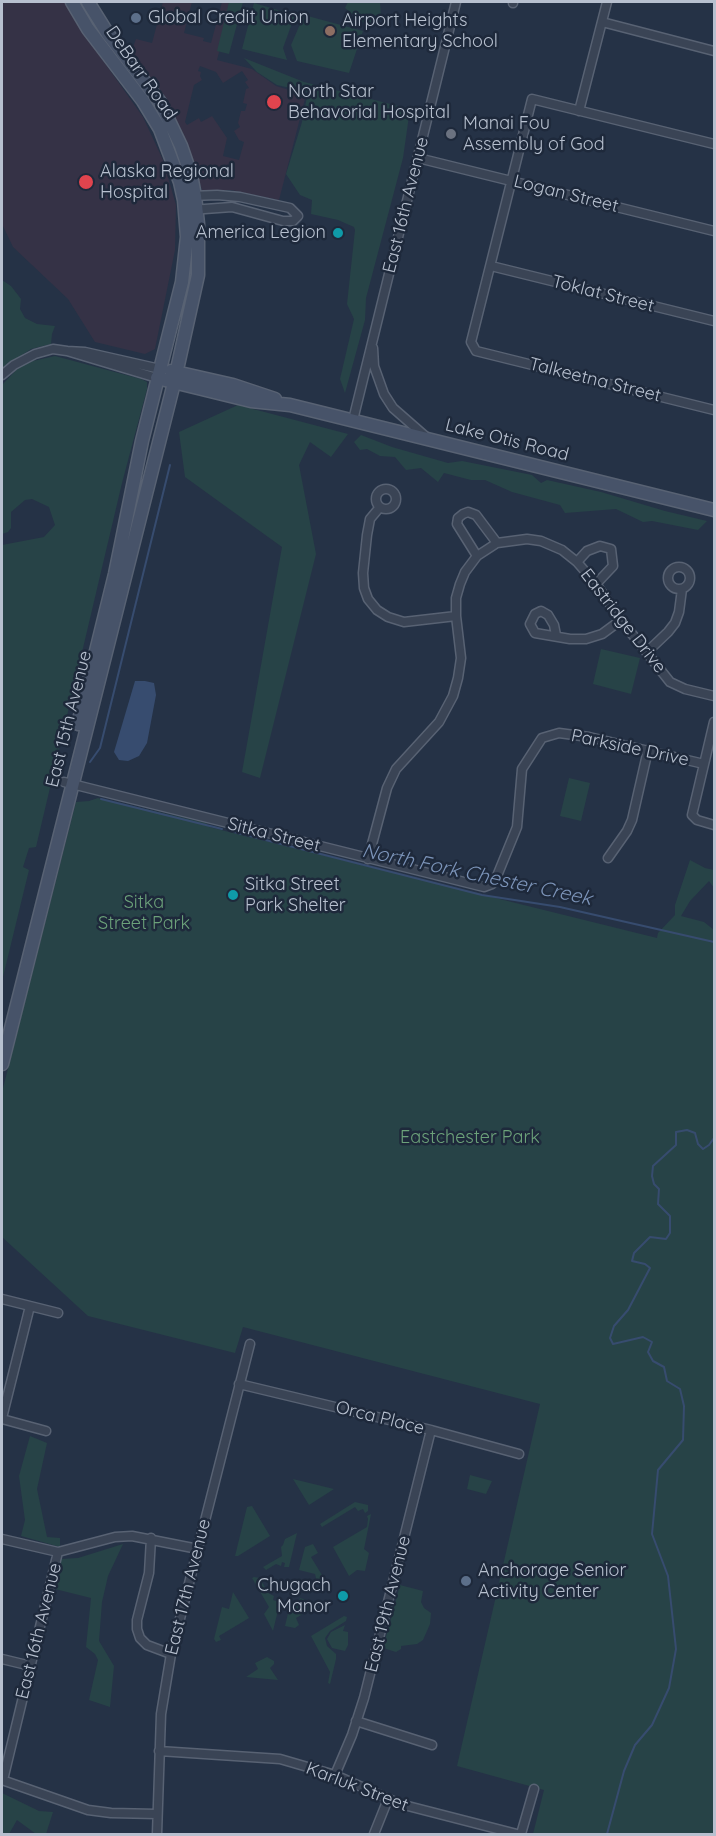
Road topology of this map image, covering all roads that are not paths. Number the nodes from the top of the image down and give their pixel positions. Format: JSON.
{"nodes":[{"id":1,"x":72,"y":2,"type":"edge"},
{"id":2,"x":88,"y":2,"type":"edge"},
{"id":3,"x":456,"y":2,"type":"edge"},
{"id":4,"x":607,"y":2,"type":"edge"},
{"id":5,"x":602,"y":22,"type":"junction"},
{"id":6,"x":714,"y":51,"type":"edge"},
{"id":7,"x":579,"y":111,"type":"junction"},
{"id":8,"x":714,"y":144,"type":"edge"},
{"id":9,"x":418,"y":158,"type":"junction"},
{"id":10,"x":512,"y":181,"type":"junction"},
{"id":11,"x":189,"y":196,"type":"junction"},
{"id":12,"x":191,"y":211,"type":"junction"},
{"id":13,"x":714,"y":231,"type":"edge"},
{"id":14,"x":491,"y":266,"type":"junction"},
{"id":15,"x":714,"y":321,"type":"edge"},
{"id":16,"x":372,"y":339,"type":"junction"},
{"id":17,"x":158,"y":374,"type":"junction"},
{"id":18,"x":2,"y":375,"type":"edge"},
{"id":19,"x":176,"y":377,"type":"junction"},
{"id":20,"x":714,"y":410,"type":"edge"},
{"id":21,"x":353,"y":420,"type":"junction"},
{"id":22,"x":429,"y":439,"type":"junction"},
{"id":23,"x":380,"y":507,"type":"dead end"},
{"id":24,"x":714,"y":510,"type":"edge"},
{"id":25,"x":496,"y":543,"type":"junction"},
{"id":26,"x":477,"y":556,"type":"junction"},
{"id":27,"x":577,"y":562,"type":"junction"},
{"id":28,"x":596,"y":584,"type":"junction"},
{"id":29,"x":682,"y":589,"type":"dead end"},
{"id":30,"x":456,"y":616,"type":"junction"},
{"id":31,"x":621,"y":620,"type":"junction"},
{"id":32,"x":556,"y":635,"type":"dead end"},
{"id":33,"x":647,"y":652,"type":"junction"},
{"id":34,"x":714,"y":696,"type":"edge"},
{"id":35,"x":714,"y":722,"type":"edge"},
{"id":36,"x":648,"y":750,"type":"junction"},
{"id":37,"x":704,"y":764,"type":"junction"},
{"id":38,"x":67,"y":783,"type":"junction"},
{"id":39,"x":714,"y":825,"type":"edge"},
{"id":40,"x":608,"y":858,"type":"dead end"},
{"id":41,"x":368,"y":859,"type":"junction"},
{"id":42,"x":484,"y":887,"type":"joint"},
{"id":43,"x":2,"y":1032,"type":"edge"},
{"id":44,"x":2,"y":1064,"type":"edge"},
{"id":45,"x":2,"y":1299,"type":"edge"},
{"id":46,"x":30,"y":1306,"type":"junction"},
{"id":47,"x":58,"y":1313,"type":"dead end"},
{"id":48,"x":250,"y":1344,"type":"dead end"},
{"id":49,"x":239,"y":1384,"type":"junction"},
{"id":50,"x":2,"y":1418,"type":"edge"},
{"id":51,"x":431,"y":1430,"type":"junction"},
{"id":52,"x":46,"y":1431,"type":"dead end"},
{"id":53,"x":519,"y":1454,"type":"dead end"},
{"id":54,"x":151,"y":1538,"type":"junction"},
{"id":55,"x":2,"y":1539,"type":"edge"},
{"id":56,"x":198,"y":1549,"type":"junction"},
{"id":57,"x":58,"y":1552,"type":"junction"},
{"id":58,"x":171,"y":1654,"type":"junction"},
{"id":59,"x":2,"y":1659,"type":"edge"},
{"id":60,"x":31,"y":1666,"type":"junction"},
{"id":61,"x":356,"y":1721,"type":"junction"},
{"id":62,"x":432,"y":1745,"type":"dead end"},
{"id":63,"x":159,"y":1752,"type":"junction"},
{"id":64,"x":335,"y":1775,"type":"junction"},
{"id":65,"x":2,"y":1780,"type":"edge"},
{"id":66,"x":534,"y":1789,"type":"dead end"},
{"id":67,"x":388,"y":1799,"type":"junction"},
{"id":68,"x":157,"y":1814,"type":"junction"},
{"id":69,"x":157,"y":1834,"type":"edge"},
{"id":70,"x":374,"y":1834,"type":"edge"},
{"id":71,"x":519,"y":1834,"type":"edge"}],
"edges":[{"from":1,"to":11,"type":"main road","name":"DeBarr Road"},
{"from":2,"to":11,"type":"main road","name":"DeBarr Road"},
{"from":3,"to":9,"type":"street","name":"East 16th Avenue"},
{"from":4,"to":5,"type":"street"},
{"from":5,"to":6,"type":"street"},
{"from":5,"to":7,"type":"street"},
{"from":7,"to":8,"type":"street"},
{"from":7,"to":10,"type":"street"},
{"from":9,"to":10,"type":"street","name":"Logan Street"},
{"from":9,"to":16,"type":"street","name":"East 16th Avenue"},
{"from":10,"to":13,"type":"street","name":"Logan Street"},
{"from":10,"to":14,"type":"street"},
{"from":11,"to":12,"type":"main road","name":"DeBarr Road"},
{"from":11,"to":12,"type":"street"},
{"from":12,"to":17,"type":"main road","name":"DeBarr Road"},
{"from":12,"to":19,"type":"main road","name":"DeBarr Road"},
{"from":14,"to":15,"type":"street","name":"Toklat Street"},
{"from":14,"to":20,"type":"street","name":"Talkeetna Street"},
{"from":16,"to":21,"type":"street","name":"East 16th Avenue"},
{"from":16,"to":22,"type":"street","name":"East 16th Avenue"},
{"from":17,"to":18,"type":"street"},
{"from":17,"to":19,"type":"main road","name":"Lake Otis Road"},
{"from":17,"to":38,"type":"main road","name":"East 15th Avenue"},
{"from":19,"to":21,"type":"main road","name":"Lake Otis Road"},
{"from":19,"to":38,"type":"main road","name":"East 15th Avenue"},
{"from":21,"to":22,"type":"main road","name":"Lake Otis Road"},
{"from":22,"to":24,"type":"main road","name":"Lake Otis Road"},
{"from":23,"to":30,"type":"street"},
{"from":25,"to":26,"type":"street","name":"Eastridge Drive"},
{"from":25,"to":26,"type":"street"},
{"from":25,"to":27,"type":"street","name":"Eastridge Drive"},
{"from":26,"to":30,"type":"street","name":"Eastridge Drive"},
{"from":27,"to":28,"type":"street","name":"Eastridge Drive"},
{"from":27,"to":28,"type":"street"},
{"from":28,"to":31,"type":"street","name":"Eastridge Drive"},
{"from":29,"to":33,"type":"street"},
{"from":30,"to":41,"type":"street","name":"Eastridge Drive"},
{"from":31,"to":32,"type":"street"},
{"from":31,"to":33,"type":"street","name":"Eastridge Drive"},
{"from":33,"to":34,"type":"street","name":"Eastridge Drive"},
{"from":35,"to":37,"type":"street"},
{"from":36,"to":37,"type":"street","name":"Parkside Drive"},
{"from":36,"to":40,"type":"street"},
{"from":36,"to":42,"type":"street","name":"Parkside Drive"},
{"from":37,"to":39,"type":"street"},
{"from":38,"to":41,"type":"street","name":"Sitka Street"},
{"from":38,"to":43,"type":"main road","name":"East 15th Avenue"},
{"from":38,"to":44,"type":"main road","name":"East 15th Avenue"},
{"from":41,"to":42,"type":"street","name":"Sitka Street"},
{"from":45,"to":46,"type":"street"},
{"from":46,"to":47,"type":"street"},
{"from":46,"to":50,"type":"street"},
{"from":48,"to":49,"type":"street","name":"East 17th Avenue"},
{"from":49,"to":51,"type":"street","name":"Orca Place"},
{"from":49,"to":56,"type":"street","name":"East 17th Avenue"},
{"from":50,"to":52,"type":"street"},
{"from":51,"to":53,"type":"street","name":"Orca Place"},
{"from":51,"to":61,"type":"street","name":"East 19th Avenue"},
{"from":54,"to":56,"type":"street"},
{"from":54,"to":57,"type":"street"},
{"from":54,"to":58,"type":"street"},
{"from":55,"to":57,"type":"street"},
{"from":56,"to":58,"type":"street","name":"East 17th Avenue"},
{"from":57,"to":60,"type":"street","name":"East 16th Avenue"},
{"from":58,"to":63,"type":"street","name":"East 17th Avenue"},
{"from":59,"to":60,"type":"street"},
{"from":60,"to":65,"type":"street","name":"East 16th Avenue"},
{"from":61,"to":62,"type":"street"},
{"from":61,"to":64,"type":"street","name":"East 19th Avenue"},
{"from":63,"to":64,"type":"street","name":"Karluk Street"},
{"from":63,"to":68,"type":"street","name":"East 17th Avenue"},
{"from":64,"to":67,"type":"street","name":"Karluk Street"},
{"from":65,"to":68,"type":"street"},
{"from":66,"to":71,"type":"street"},
{"from":67,"to":70,"type":"street"},
{"from":67,"to":71,"type":"street","name":"Karluk Street"},
{"from":68,"to":69,"type":"street","name":"East 17th Avenue"}]}
